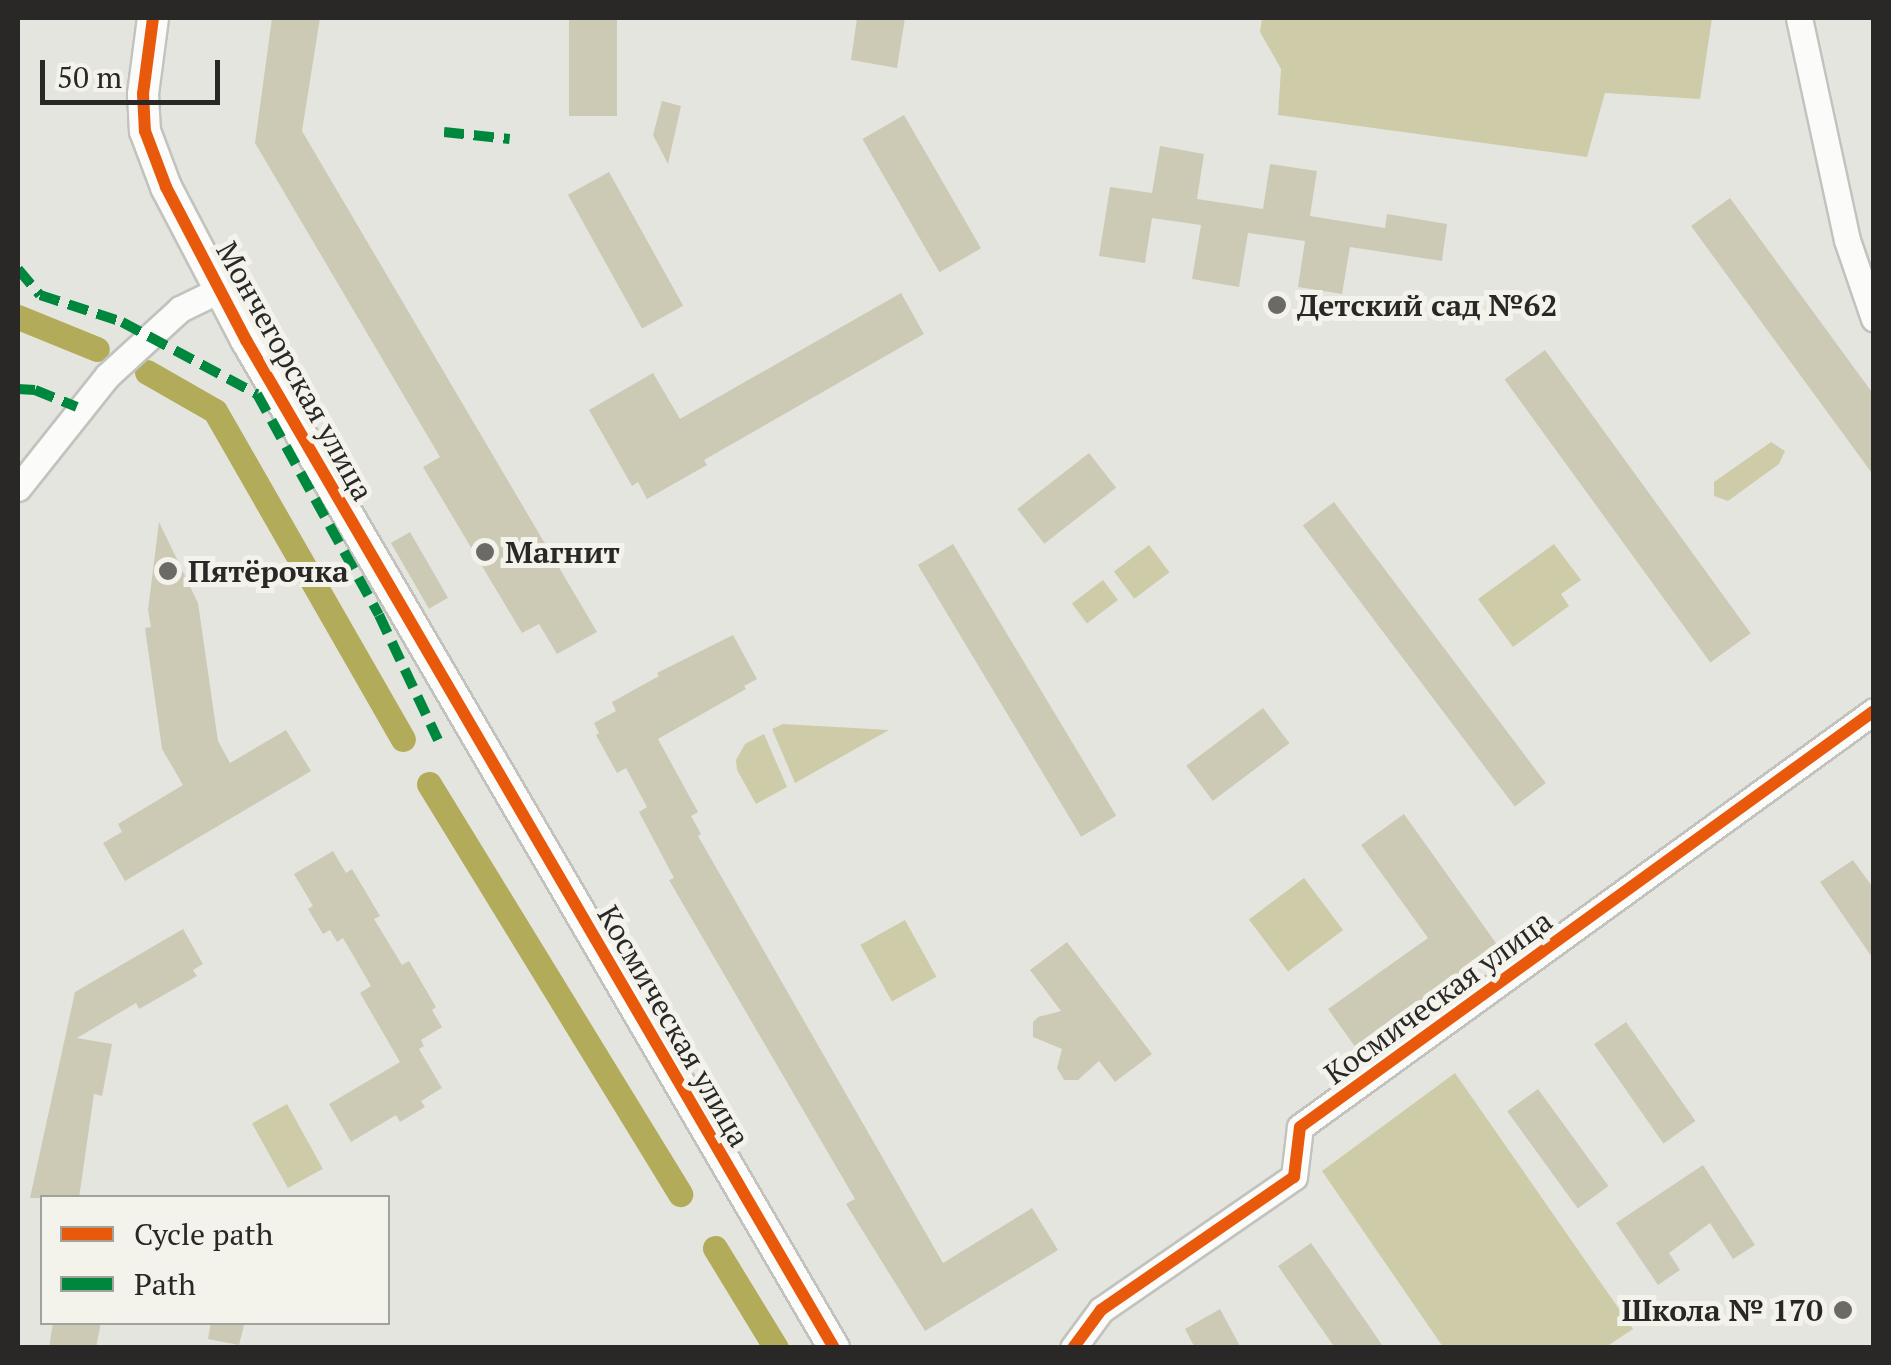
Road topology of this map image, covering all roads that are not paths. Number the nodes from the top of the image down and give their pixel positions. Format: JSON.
{"nodes":[{"id":1,"x":154,"y":18,"type":"edge"},
{"id":2,"x":1799,"y":18,"type":"edge"},
{"id":3,"x":219,"y":290,"type":"junction"},
{"id":4,"x":1874,"y":320,"type":"edge"},
{"id":5,"x":18,"y":488,"type":"edge"},
{"id":6,"x":1874,"y":711,"type":"edge"},
{"id":7,"x":470,"y":729,"type":"joint"},
{"id":8,"x":834,"y":1348,"type":"edge"},
{"id":9,"x":1073,"y":1348,"type":"edge"}],
"edges":[{"from":1,"to":3,"type":"street","name":"Мончегорская улица"},
{"from":2,"to":4,"type":"street"},
{"from":3,"to":5,"type":"street"},
{"from":3,"to":7,"type":"street","name":"Мончегорская улица"},
{"from":6,"to":9,"type":"street","name":"Космическая улица"},
{"from":7,"to":8,"type":"street","name":"Космическая улица"}]}
